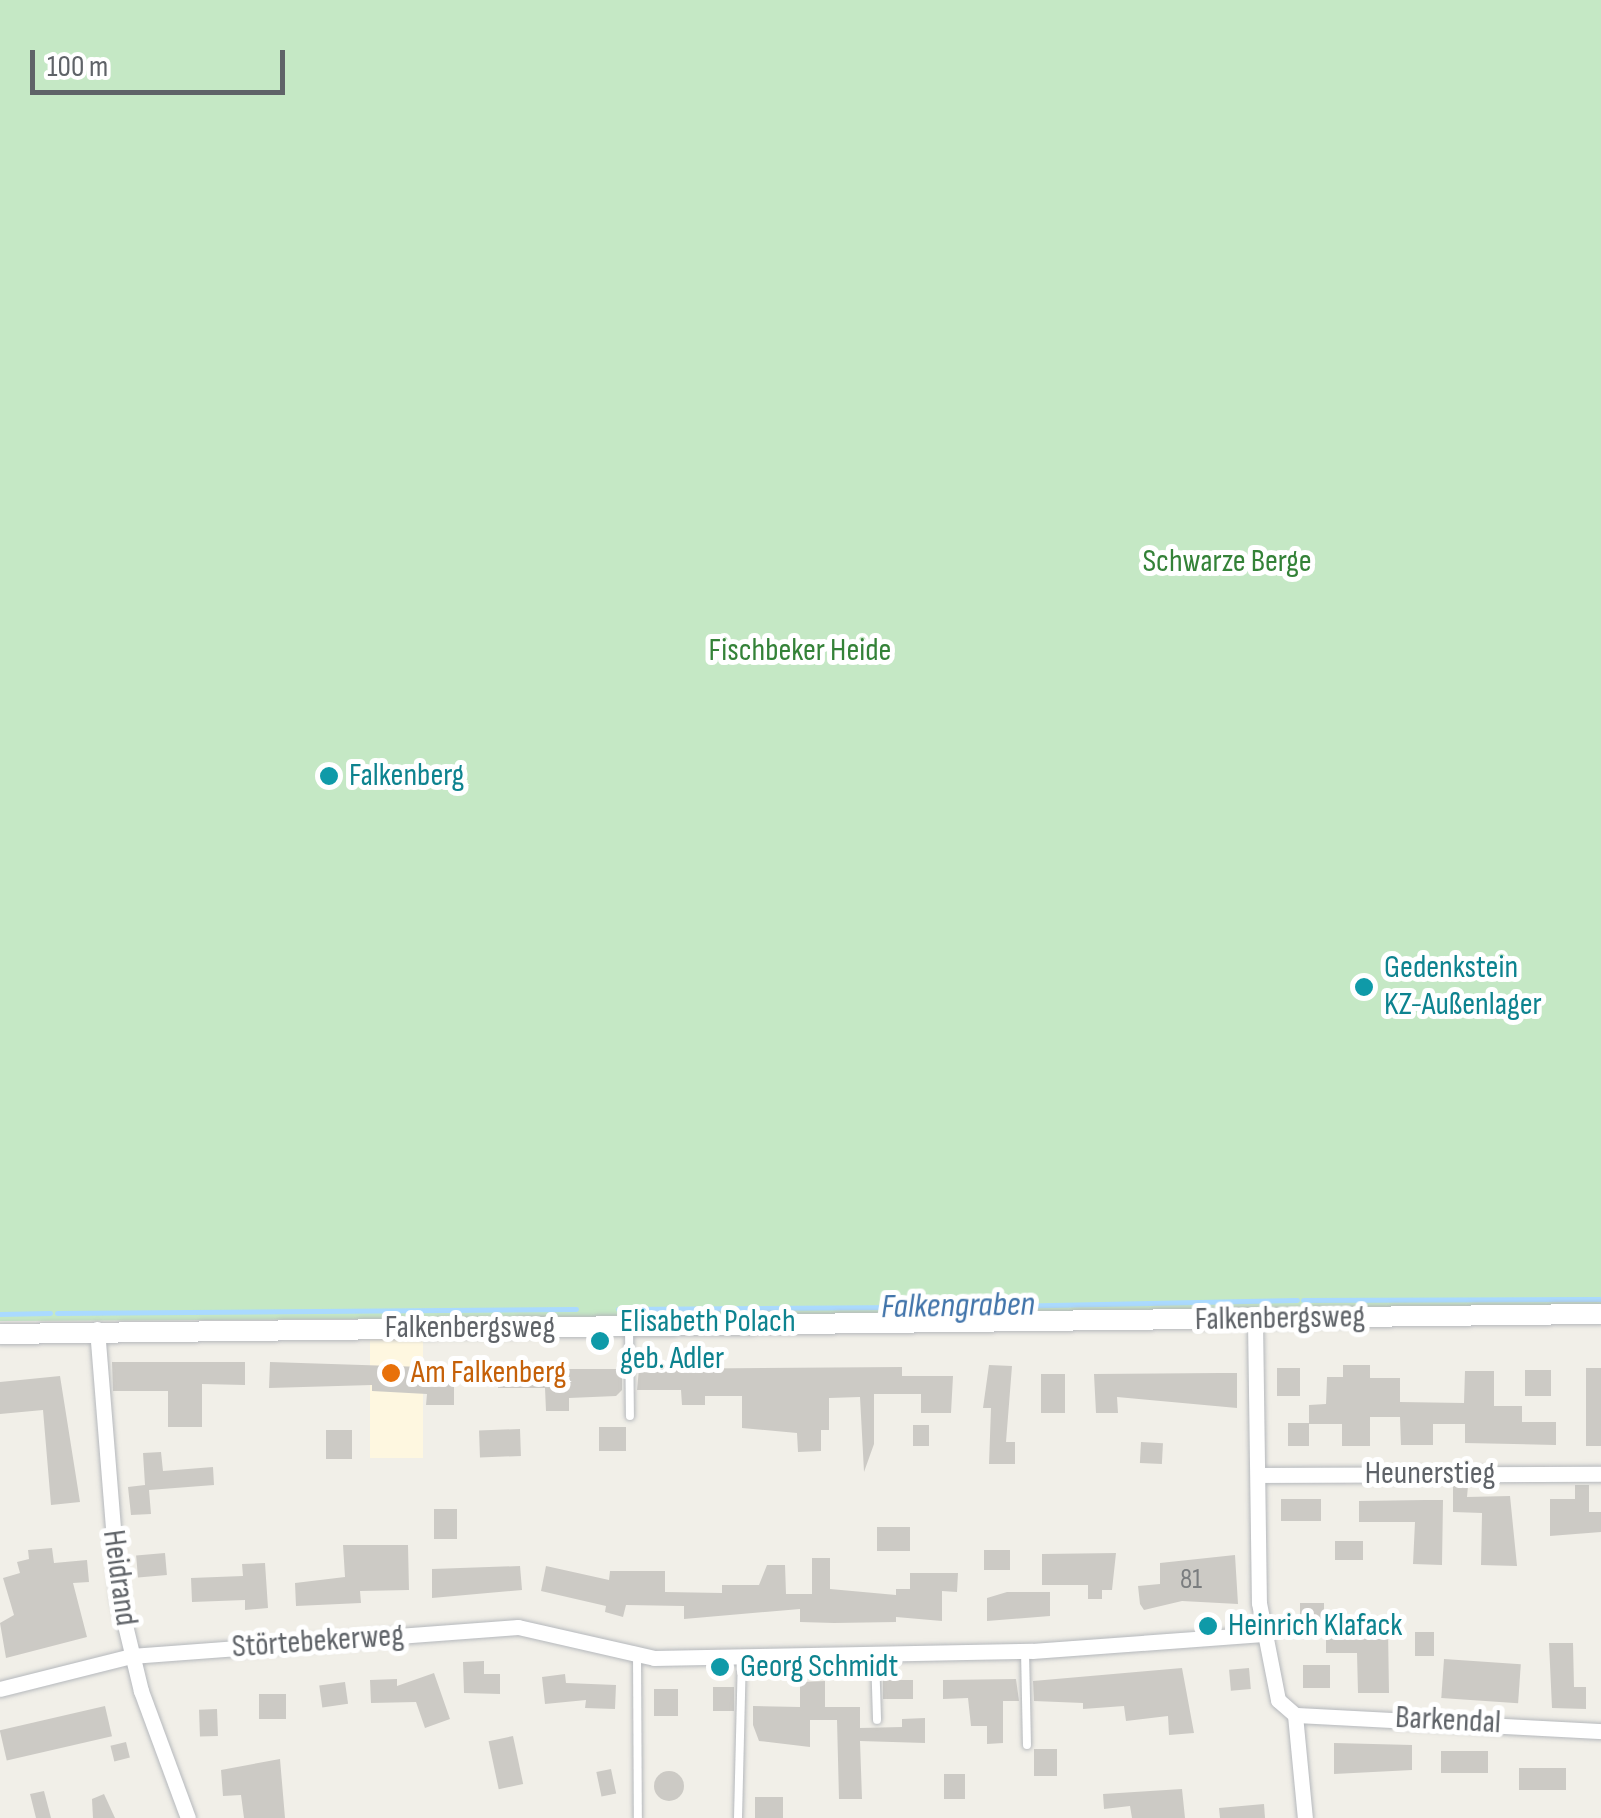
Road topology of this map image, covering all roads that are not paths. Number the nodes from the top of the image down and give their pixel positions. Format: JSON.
{"nodes":[{"id":1,"x":1601,"y":1314,"type":"edge"},
{"id":2,"x":1255,"y":1320,"type":"junction"},
{"id":3,"x":629,"y":1327,"type":"junction"},
{"id":4,"x":97,"y":1329,"type":"junction"},
{"id":5,"x":0,"y":1334,"type":"edge"},
{"id":6,"x":630,"y":1416,"type":"dead end"},
{"id":7,"x":1258,"y":1474,"type":"junction"},
{"id":8,"x":1601,"y":1474,"type":"edge"},
{"id":9,"x":1266,"y":1634,"type":"junction"},
{"id":10,"x":1025,"y":1651,"type":"junction"},
{"id":11,"x":637,"y":1654,"type":"junction"},
{"id":12,"x":876,"y":1654,"type":"junction"},
{"id":13,"x":131,"y":1656,"type":"junction"},
{"id":14,"x":742,"y":1656,"type":"junction"},
{"id":15,"x":0,"y":1689,"type":"edge"},
{"id":16,"x":1296,"y":1715,"type":"junction"},
{"id":17,"x":877,"y":1720,"type":"dead end"},
{"id":18,"x":1601,"y":1731,"type":"edge"},
{"id":19,"x":1027,"y":1746,"type":"dead end"},
{"id":20,"x":188,"y":1818,"type":"edge"},
{"id":21,"x":638,"y":1818,"type":"edge"},
{"id":22,"x":738,"y":1818,"type":"edge"},
{"id":23,"x":1306,"y":1818,"type":"edge"}],
"edges":[{"from":1,"to":2,"type":"street","name":"Falkenbergsweg"},
{"from":2,"to":3,"type":"street","name":"Falkenbergsweg"},
{"from":2,"to":7,"type":"street"},
{"from":3,"to":4,"type":"street","name":"Falkenbergsweg"},
{"from":3,"to":6,"type":"lane"},
{"from":4,"to":5,"type":"street","name":"Falkenbergsweg"},
{"from":4,"to":13,"type":"street","name":"Heidrand"},
{"from":7,"to":8,"type":"street","name":"Heunerstieg"},
{"from":7,"to":9,"type":"street"},
{"from":9,"to":10,"type":"street","name":"Störtebekerweg"},
{"from":9,"to":16,"type":"street"},
{"from":10,"to":12,"type":"street","name":"Störtebekerweg"},
{"from":10,"to":19,"type":"lane"},
{"from":11,"to":13,"type":"street","name":"Störtebekerweg"},
{"from":11,"to":14,"type":"street","name":"Störtebekerweg"},
{"from":11,"to":21,"type":"lane"},
{"from":12,"to":14,"type":"street","name":"Störtebekerweg"},
{"from":12,"to":17,"type":"lane"},
{"from":13,"to":15,"type":"street","name":"Störtebekerweg"},
{"from":13,"to":20,"type":"street","name":"Heidrand"},
{"from":14,"to":22,"type":"lane"},
{"from":16,"to":18,"type":"street","name":"Barkendal"},
{"from":16,"to":23,"type":"street"}]}
